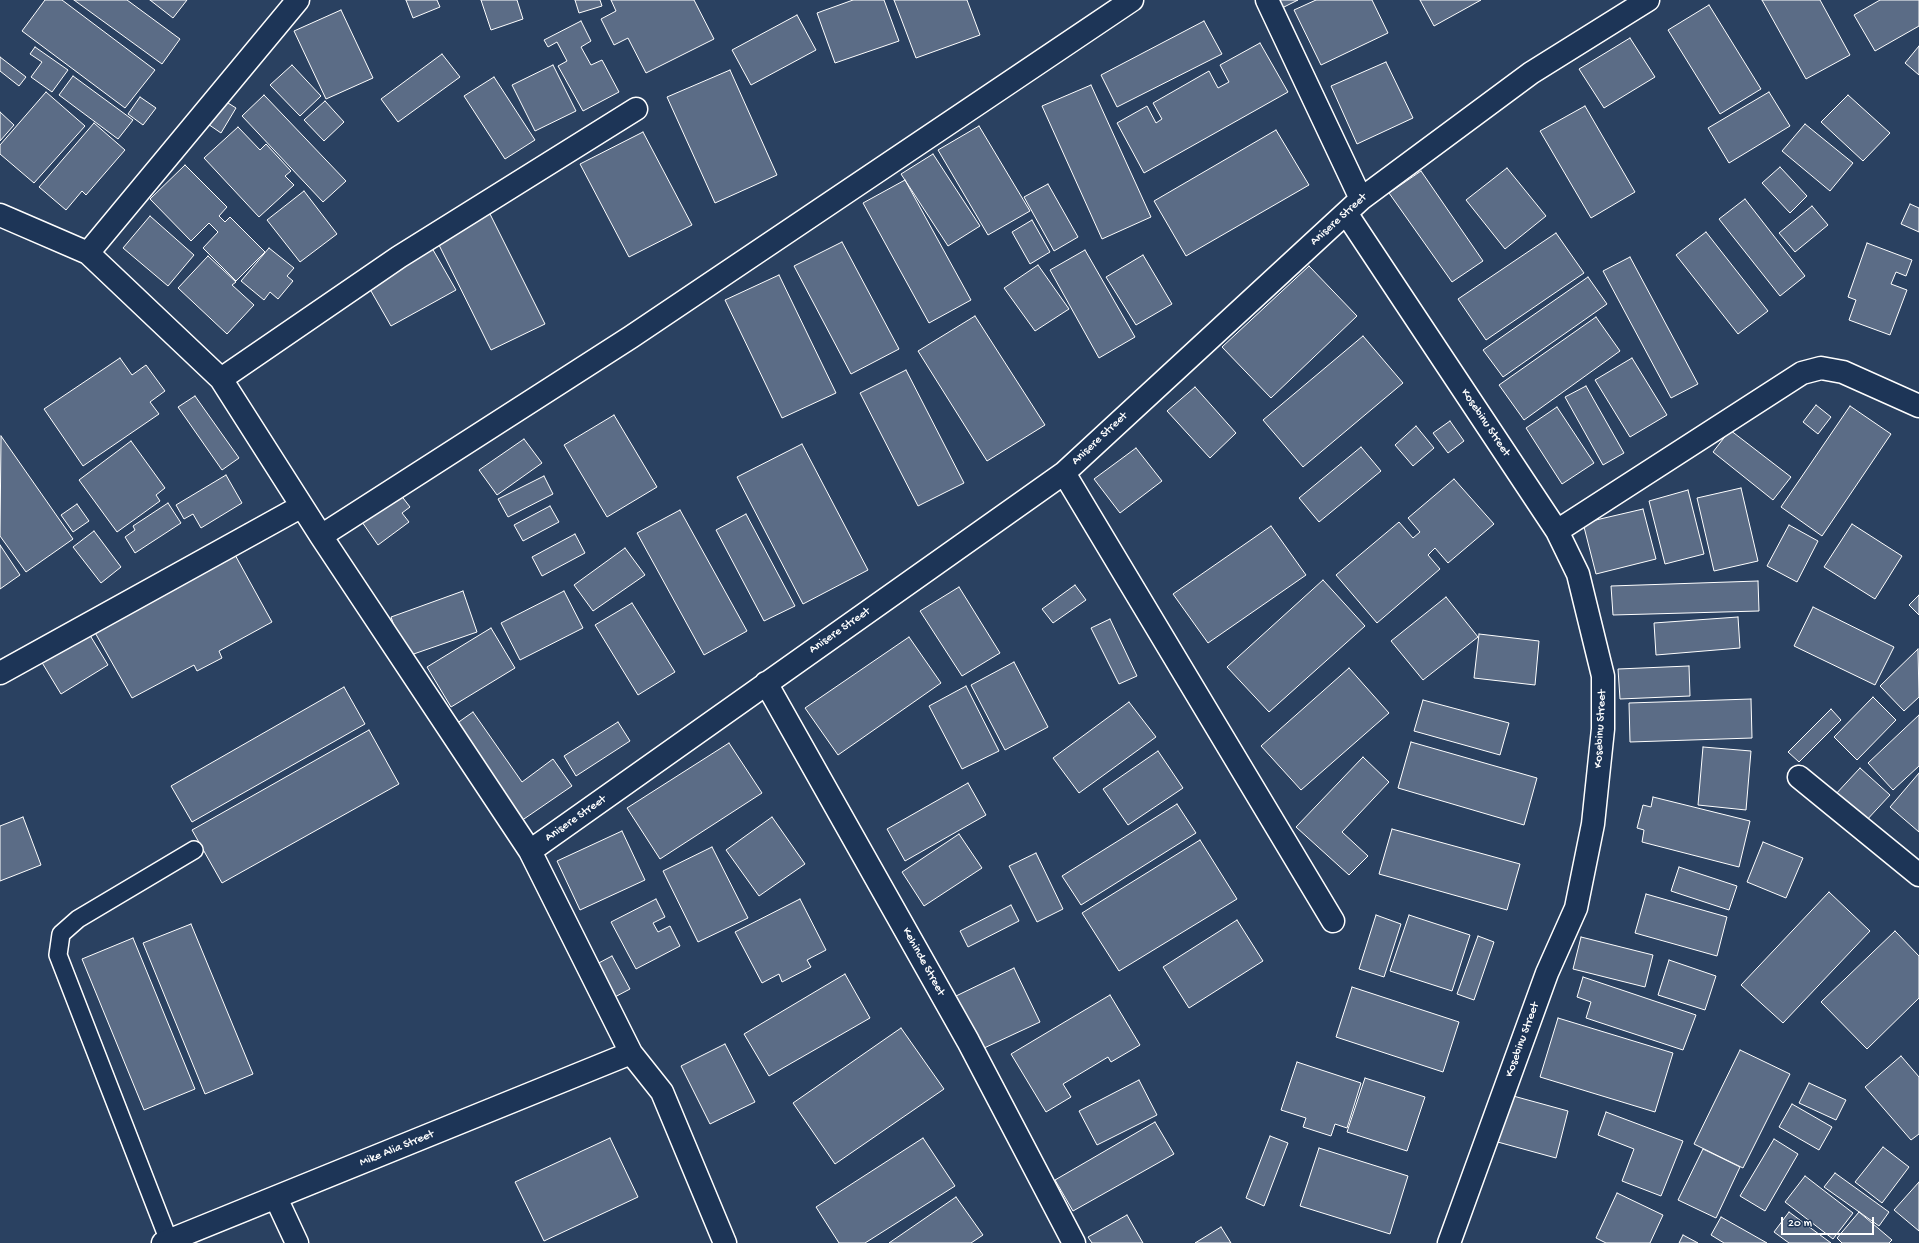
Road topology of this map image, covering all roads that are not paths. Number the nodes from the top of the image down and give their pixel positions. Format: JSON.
{"nodes":[{"id":1,"x":298,"y":0,"type":"edge"},
{"id":2,"x":1132,"y":0,"type":"edge"},
{"id":3,"x":1267,"y":0,"type":"edge"},
{"id":4,"x":1648,"y":0,"type":"edge"},
{"id":5,"x":636,"y":109,"type":"dead end"},
{"id":6,"x":1354,"y":206,"type":"junction"},
{"id":7,"x":0,"y":215,"type":"edge"},
{"id":8,"x":88,"y":253,"type":"junction"},
{"id":9,"x":221,"y":379,"type":"junction"},
{"id":10,"x":1919,"y":406,"type":"edge"},
{"id":11,"x":1064,"y":473,"type":"junction"},
{"id":12,"x":302,"y":506,"type":"junction"},
{"id":13,"x":1557,"y":531,"type":"junction"},
{"id":14,"x":321,"y":536,"type":"junction"},
{"id":15,"x":0,"y":673,"type":"edge"},
{"id":16,"x":766,"y":683,"type":"junction"},
{"id":17,"x":1798,"y":777,"type":"dead end"},
{"id":18,"x":194,"y":850,"type":"dead end"},
{"id":19,"x":530,"y":851,"type":"junction"},
{"id":20,"x":1919,"y":875,"type":"edge"},
{"id":21,"x":1333,"y":921,"type":"dead end"},
{"id":22,"x":631,"y":1053,"type":"junction"},
{"id":23,"x":276,"y":1198,"type":"junction"},
{"id":24,"x":166,"y":1242,"type":"edge"},
{"id":25,"x":297,"y":1243,"type":"edge"},
{"id":26,"x":725,"y":1243,"type":"edge"},
{"id":27,"x":1074,"y":1243,"type":"edge"},
{"id":28,"x":1449,"y":1243,"type":"edge"}],
"edges":[{"from":1,"to":8,"type":"street"},
{"from":2,"to":14,"type":"street"},
{"from":3,"to":6,"type":"street","name":"Kosebinu Street"},
{"from":4,"to":6,"type":"street","name":"Anisere Street"},
{"from":5,"to":9,"type":"street"},
{"from":6,"to":11,"type":"street","name":"Anisere Street"},
{"from":6,"to":13,"type":"street","name":"Kosebinu Street"},
{"from":7,"to":8,"type":"street"},
{"from":8,"to":9,"type":"street"},
{"from":9,"to":12,"type":"street"},
{"from":10,"to":13,"type":"street"},
{"from":11,"to":16,"type":"street","name":"Anisere Street"},
{"from":11,"to":21,"type":"street"},
{"from":12,"to":14,"type":"street"},
{"from":12,"to":15,"type":"street"},
{"from":13,"to":28,"type":"street","name":"Kosebinu Street"},
{"from":14,"to":19,"type":"street"},
{"from":16,"to":19,"type":"street","name":"Anisere Street"},
{"from":16,"to":27,"type":"street","name":"Kehinde Street"},
{"from":17,"to":20,"type":"street"},
{"from":18,"to":24,"type":"lane"},
{"from":19,"to":22,"type":"street"},
{"from":22,"to":23,"type":"street","name":"Mike Alia Street"},
{"from":22,"to":26,"type":"street"},
{"from":23,"to":24,"type":"street","name":"Mike Alia Street"},
{"from":23,"to":25,"type":"street"}]}
